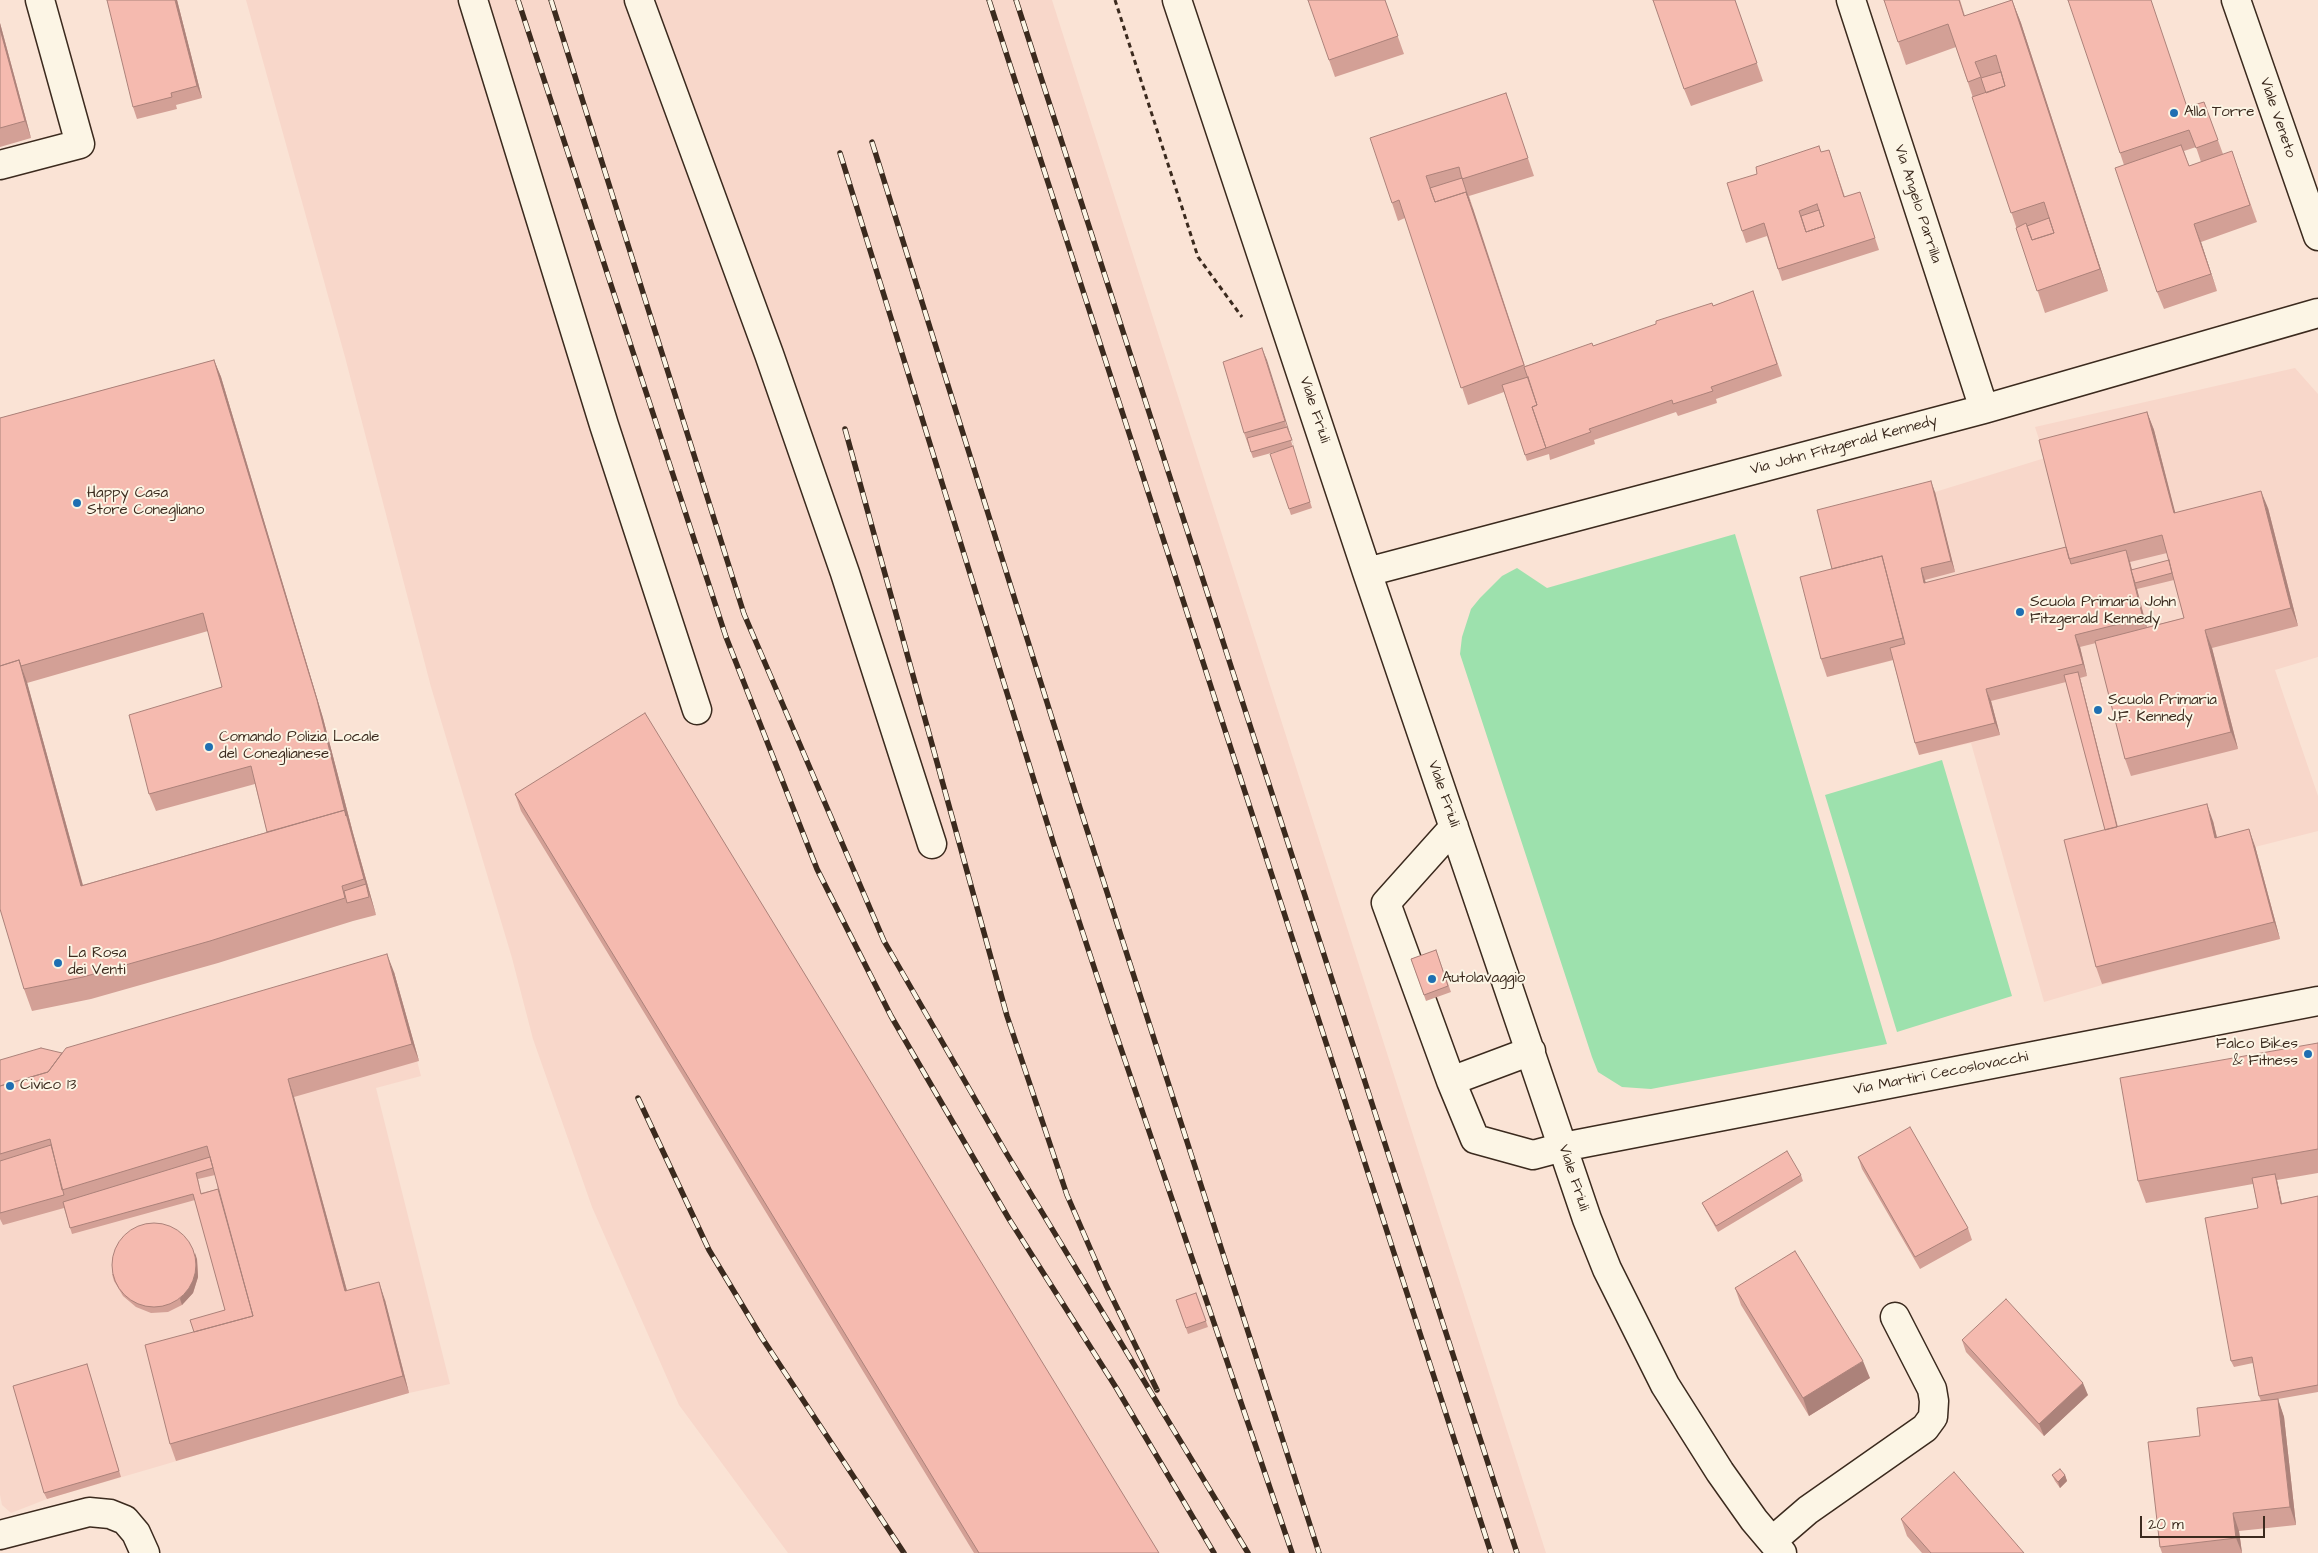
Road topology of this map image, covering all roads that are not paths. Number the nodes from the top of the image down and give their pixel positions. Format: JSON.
{"nodes":[{"id":1,"x":40,"y":0,"type":"edge"},
{"id":2,"x":473,"y":0,"type":"edge"},
{"id":3,"x":639,"y":0,"type":"edge"},
{"id":4,"x":1177,"y":0,"type":"edge"},
{"id":5,"x":1851,"y":0,"type":"edge"},
{"id":6,"x":2236,"y":0,"type":"edge"},
{"id":7,"x":0,"y":165,"type":"edge"},
{"id":8,"x":2318,"y":236,"type":"edge"},
{"id":9,"x":2318,"y":313,"type":"edge"},
{"id":10,"x":1984,"y":409,"type":"junction"},
{"id":11,"x":1368,"y":572,"type":"junction"},
{"id":12,"x":697,"y":710,"type":"dead end"},
{"id":13,"x":1454,"y":827,"type":"junction"},
{"id":14,"x":932,"y":844,"type":"dead end"},
{"id":15,"x":2318,"y":1001,"type":"edge"},
{"id":16,"x":1531,"y":1051,"type":"junction"},
{"id":17,"x":1451,"y":1080,"type":"junction"},
{"id":18,"x":1563,"y":1147,"type":"junction"},
{"id":19,"x":1895,"y":1317,"type":"dead end"},
{"id":20,"x":0,"y":1535,"type":"edge"},
{"id":21,"x":1777,"y":1547,"type":"edge"},
{"id":22,"x":145,"y":1553,"type":"edge"}],
"edges":[{"from":1,"to":7,"type":"street"},
{"from":2,"to":12,"type":"street"},
{"from":3,"to":14,"type":"street"},
{"from":4,"to":11,"type":"street","name":"Viale Friuli"},
{"from":5,"to":10,"type":"street","name":"Via Angelo Parrilla"},
{"from":6,"to":8,"type":"street","name":"Viale Veneto"},
{"from":9,"to":10,"type":"street","name":"Via John Fitzgerald Kennedy"},
{"from":10,"to":11,"type":"street","name":"Via John Fitzgerald Kennedy"},
{"from":11,"to":13,"type":"street","name":"Viale Friuli"},
{"from":13,"to":16,"type":"street","name":"Viale Friuli"},
{"from":13,"to":17,"type":"street"},
{"from":15,"to":18,"type":"street","name":"Via Martiri Cecoslovacchi"},
{"from":16,"to":17,"type":"street"},
{"from":16,"to":18,"type":"street","name":"Viale Friuli"},
{"from":17,"to":18,"type":"street","name":"Via Martiri Cecoslovacchi"},
{"from":18,"to":21,"type":"street","name":"Viale Friuli"},
{"from":19,"to":21,"type":"street"},
{"from":20,"to":22,"type":"street"}]}
